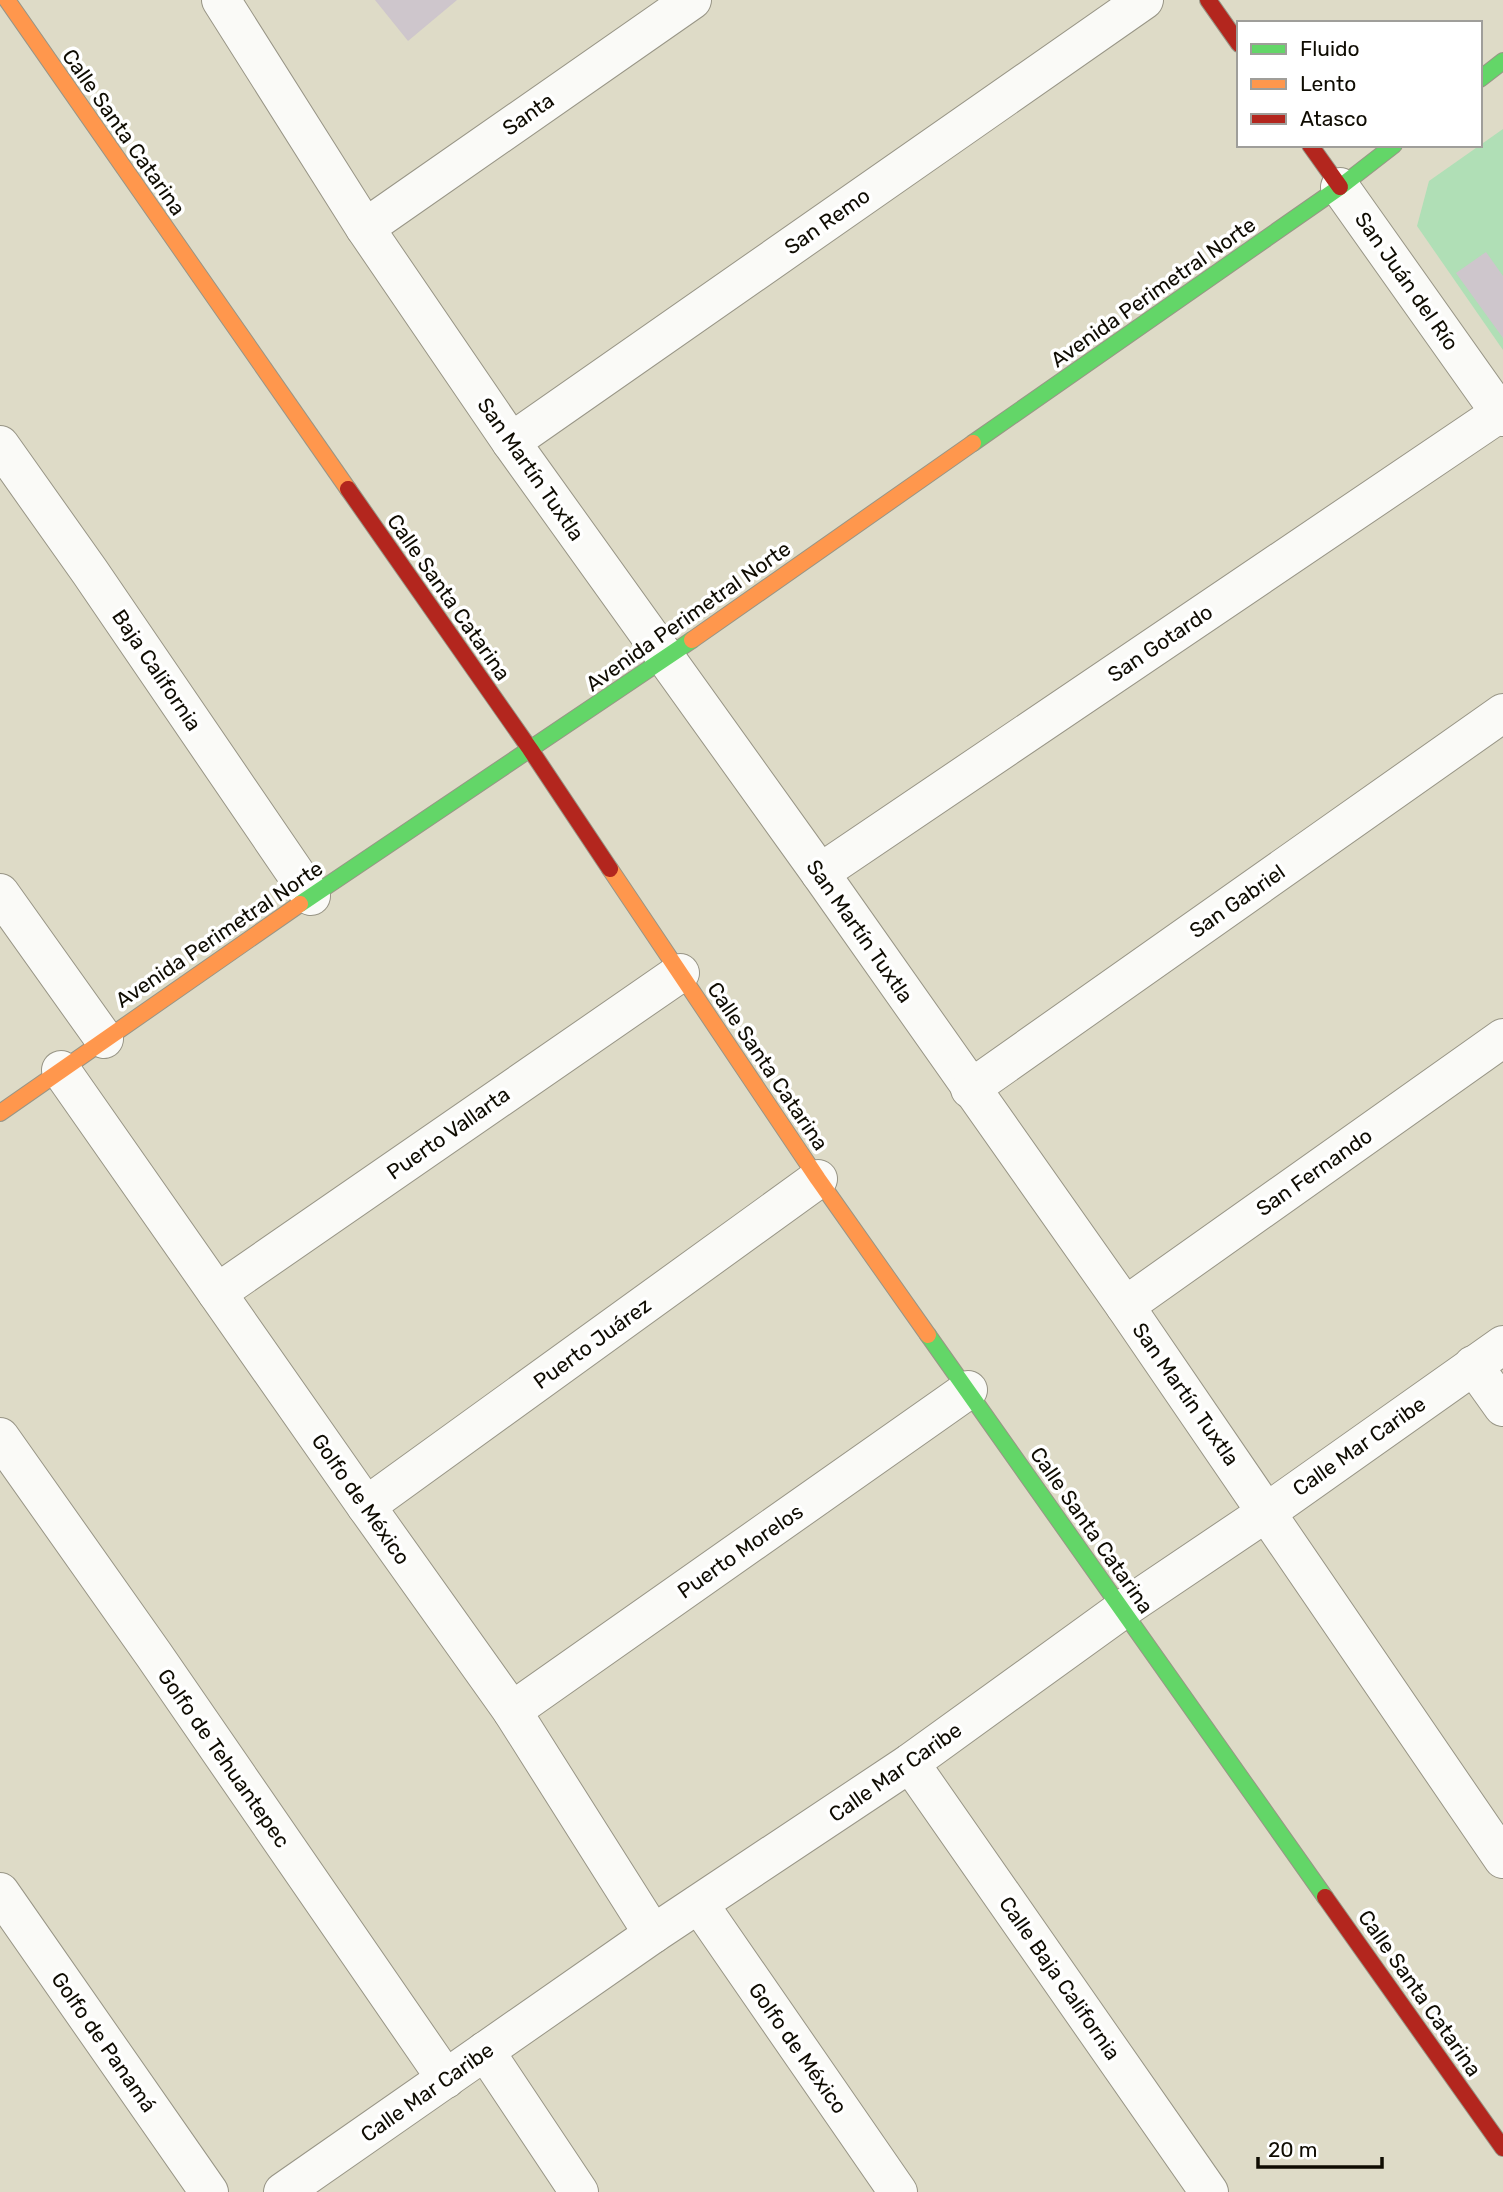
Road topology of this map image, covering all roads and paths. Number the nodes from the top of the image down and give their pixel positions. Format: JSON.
{"nodes":[{"id":1,"x":7,"y":0,"type":"edge"},
{"id":2,"x":221,"y":0,"type":"edge"},
{"id":3,"x":692,"y":0,"type":"edge"},
{"id":4,"x":1144,"y":0,"type":"edge"},
{"id":5,"x":1208,"y":0,"type":"edge"},
{"id":6,"x":1237,"y":41,"type":"edge"},
{"id":7,"x":1503,"y":61,"type":"edge"},
{"id":8,"x":1482,"y":77,"type":"edge"},
{"id":9,"x":1311,"y":147,"type":"edge"},
{"id":10,"x":1391,"y":147,"type":"edge"},
{"id":11,"x":1340,"y":187,"type":"junction"},
{"id":12,"x":365,"y":228,"type":"junction"},
{"id":13,"x":1502,"y":415,"type":"edge"},
{"id":14,"x":510,"y":442,"type":"junction"},
{"id":15,"x":0,"y":445,"type":"edge"},
{"id":16,"x":664,"y":659,"type":"junction"},
{"id":17,"x":1503,"y":713,"type":"edge"},
{"id":18,"x":530,"y":748,"type":"junction"},
{"id":19,"x":820,"y":873,"type":"junction"},
{"id":20,"x":0,"y":893,"type":"edge"},
{"id":21,"x":311,"y":896,"type":"junction"},
{"id":22,"x":680,"y":973,"type":"junction"},
{"id":23,"x":1503,"y":1038,"type":"edge"},
{"id":24,"x":104,"y":1039,"type":"junction"},
{"id":25,"x":61,"y":1070,"type":"junction"},
{"id":26,"x":970,"y":1089,"type":"junction"},
{"id":27,"x":0,"y":1113,"type":"edge"},
{"id":28,"x":818,"y":1179,"type":"junction"},
{"id":29,"x":216,"y":1293,"type":"junction"},
{"id":30,"x":1125,"y":1306,"type":"junction"},
{"id":31,"x":1488,"y":1355,"type":"edge"},
{"id":32,"x":968,"y":1390,"type":"junction"},
{"id":33,"x":1503,"y":1407,"type":"edge"},
{"id":34,"x":0,"y":1437,"type":"edge"},
{"id":35,"x":366,"y":1506,"type":"junction"},
{"id":36,"x":1267,"y":1511,"type":"junction"},
{"id":37,"x":1123,"y":1609,"type":"junction"},
{"id":38,"x":512,"y":1711,"type":"junction"},
{"id":39,"x":911,"y":1763,"type":"junction"},
{"id":40,"x":1503,"y":1859,"type":"edge"},
{"id":41,"x":0,"y":1892,"type":"edge"},
{"id":42,"x":699,"y":1904,"type":"junction"},
{"id":43,"x":653,"y":1934,"type":"junction"},
{"id":44,"x":485,"y":2052,"type":"junction"},
{"id":45,"x":446,"y":2080,"type":"junction"},
{"id":46,"x":1503,"y":2148,"type":"edge"},
{"id":47,"x":209,"y":2192,"type":"edge"},
{"id":48,"x":283,"y":2192,"type":"edge"},
{"id":49,"x":579,"y":2192,"type":"edge"},
{"id":50,"x":898,"y":2192,"type":"edge"},
{"id":51,"x":1209,"y":2192,"type":"edge"}],
"edges":[{"from":1,"to":18,"type":"street","name":"Calle Santa Catarina"},
{"from":2,"to":12,"type":"street","name":"San Martín Tuxtla"},
{"from":3,"to":12,"type":"street","name":"Santa"},
{"from":4,"to":14,"type":"street","name":"San Remo"},
{"from":5,"to":6,"type":"street"},
{"from":7,"to":8,"type":"street"},
{"from":9,"to":11,"type":"street","name":"San Juán del Río"},
{"from":10,"to":11,"type":"street","name":"Avenida Perimetral Norte"},
{"from":11,"to":13,"type":"street","name":"San Juán del Río"},
{"from":11,"to":16,"type":"street","name":"Avenida Perimetral Norte"},
{"from":12,"to":14,"type":"street","name":"San Martín Tuxtla"},
{"from":13,"to":19,"type":"street","name":"San Gotardo"},
{"from":14,"to":16,"type":"street","name":"San Martín Tuxtla"},
{"from":15,"to":21,"type":"street","name":"Baja California"},
{"from":16,"to":18,"type":"street","name":"Avenida Perimetral Norte"},
{"from":16,"to":19,"type":"street","name":"San Martín Tuxtla"},
{"from":17,"to":26,"type":"street","name":"San Gabriel"},
{"from":18,"to":21,"type":"street","name":"Avenida Perimetral Norte"},
{"from":18,"to":22,"type":"street","name":"Calle Santa Catarina"},
{"from":19,"to":26,"type":"street","name":"San Martín Tuxtla"},
{"from":20,"to":24,"type":"street"},
{"from":21,"to":24,"type":"street","name":"Avenida Perimetral Norte"},
{"from":22,"to":28,"type":"street","name":"Calle Santa Catarina"},
{"from":22,"to":29,"type":"street","name":"Puerto Vallarta"},
{"from":23,"to":30,"type":"street","name":"San Fernando"},
{"from":24,"to":25,"type":"street","name":"Avenida Perimetral Norte"},
{"from":25,"to":27,"type":"street","name":"Avenida Perimetral Norte"},
{"from":25,"to":29,"type":"street","name":"Golfo de México"},
{"from":26,"to":30,"type":"street","name":"San Martín Tuxtla"},
{"from":28,"to":32,"type":"street","name":"Calle Santa Catarina"},
{"from":28,"to":35,"type":"street","name":"Puerto Juárez"},
{"from":29,"to":35,"type":"street","name":"Golfo de México"},
{"from":30,"to":36,"type":"street","name":"San Martín Tuxtla"},
{"from":31,"to":33,"type":"street"},
{"from":31,"to":36,"type":"street","name":"Calle Mar Caribe"},
{"from":32,"to":37,"type":"street","name":"Calle Santa Catarina"},
{"from":32,"to":38,"type":"street","name":"Puerto Morelos"},
{"from":34,"to":45,"type":"street","name":"Golfo de Tehuantepec"},
{"from":35,"to":38,"type":"street","name":"Golfo de México"},
{"from":36,"to":37,"type":"street","name":"Calle Mar Caribe"},
{"from":36,"to":40,"type":"street","name":"San Martín Tuxtla"},
{"from":37,"to":39,"type":"street","name":"Calle Mar Caribe"},
{"from":37,"to":46,"type":"street","name":"Calle Santa Catarina"},
{"from":38,"to":43,"type":"street","name":"Golfo de México"},
{"from":39,"to":42,"type":"street","name":"Calle Mar Caribe"},
{"from":39,"to":51,"type":"street","name":"Calle Baja California"},
{"from":41,"to":47,"type":"street","name":"Golfo de Panamá"},
{"from":42,"to":43,"type":"street","name":"Calle Mar Caribe"},
{"from":42,"to":50,"type":"street","name":"Golfo de México"},
{"from":43,"to":44,"type":"street","name":"Calle Mar Caribe"},
{"from":44,"to":45,"type":"street","name":"Calle Mar Caribe"},
{"from":44,"to":49,"type":"street"},
{"from":45,"to":48,"type":"street","name":"Calle Mar Caribe"}]}
